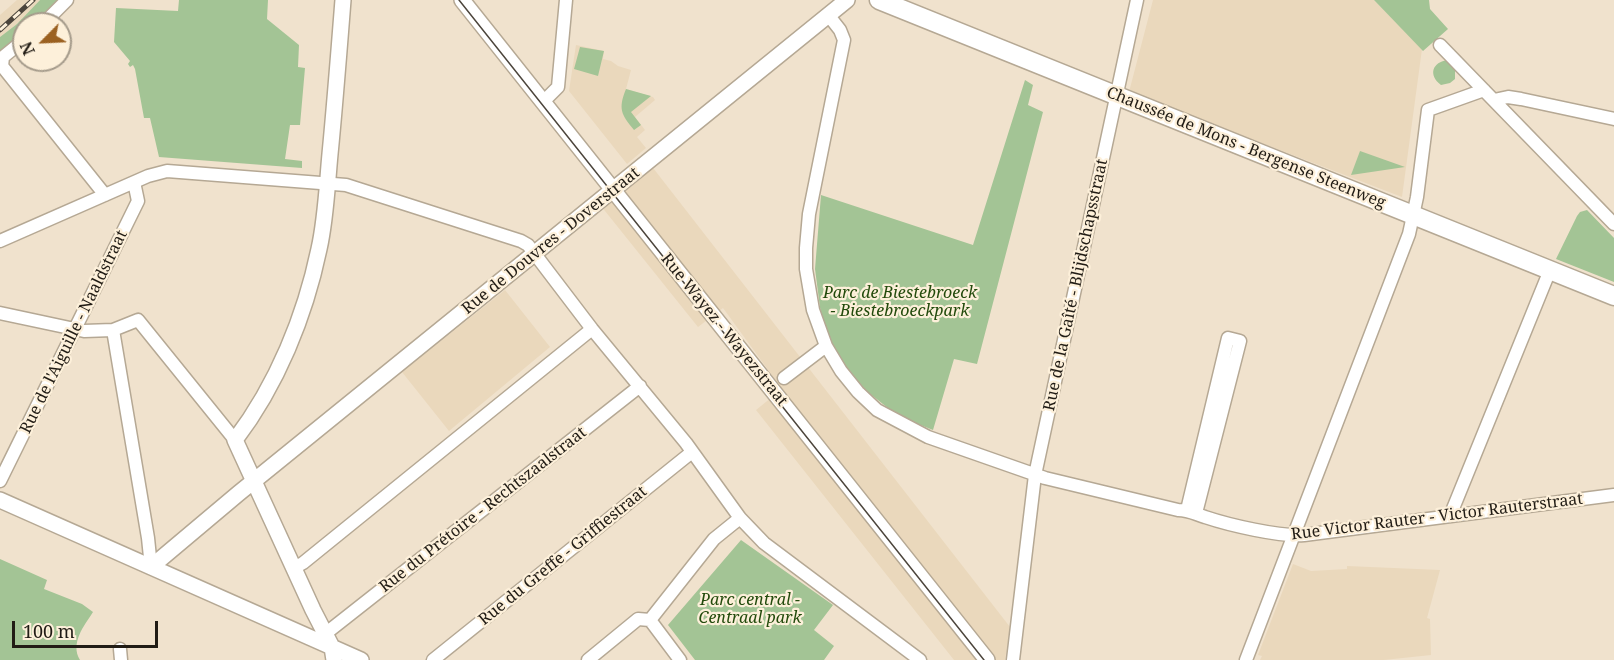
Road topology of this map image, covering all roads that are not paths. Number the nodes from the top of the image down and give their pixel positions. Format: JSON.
{"nodes":[{"id":1,"x":67,"y":0,"type":"edge"},
{"id":2,"x":343,"y":0,"type":"edge"},
{"id":3,"x":462,"y":0,"type":"edge"},
{"id":4,"x":566,"y":0,"type":"edge"},
{"id":5,"x":847,"y":0,"type":"edge"},
{"id":6,"x":1137,"y":0,"type":"edge"},
{"id":7,"x":887,"y":2,"type":"edge"},
{"id":8,"x":55,"y":12,"type":"edge"},
{"id":9,"x":829,"y":16,"type":"junction"},
{"id":10,"x":1440,"y":45,"type":"dead end"},
{"id":11,"x":12,"y":50,"type":"edge"},
{"id":12,"x":1484,"y":90,"type":"junction"},
{"id":13,"x":1116,"y":95,"type":"junction"},
{"id":14,"x":1494,"y":100,"type":"junction"},
{"id":15,"x":543,"y":102,"type":"junction"},
{"id":16,"x":1614,"y":120,"type":"edge"},
{"id":17,"x":135,"y":182,"type":"junction"},
{"id":18,"x":327,"y":183,"type":"junction"},
{"id":19,"x":613,"y":190,"type":"junction"},
{"id":20,"x":105,"y":195,"type":"junction"},
{"id":21,"x":1413,"y":214,"type":"junction"},
{"id":22,"x":1614,"y":225,"type":"edge"},
{"id":23,"x":0,"y":241,"type":"edge"},
{"id":24,"x":535,"y":254,"type":"junction"},
{"id":25,"x":1550,"y":270,"type":"junction"},
{"id":26,"x":1614,"y":296,"type":"edge"},
{"id":27,"x":0,"y":313,"type":"edge"},
{"id":28,"x":592,"y":328,"type":"junction"},
{"id":29,"x":76,"y":329,"type":"junction"},
{"id":30,"x":112,"y":330,"type":"junction"},
{"id":31,"x":826,"y":346,"type":"junction"},
{"id":32,"x":784,"y":378,"type":"dead end"},
{"id":33,"x":640,"y":386,"type":"junction"},
{"id":34,"x":234,"y":440,"type":"junction"},
{"id":35,"x":692,"y":452,"type":"junction"},
{"id":36,"x":1035,"y":475,"type":"junction"},
{"id":37,"x":0,"y":481,"type":"edge"},
{"id":38,"x":255,"y":481,"type":"junction"},
{"id":39,"x":1614,"y":495,"type":"edge"},
{"id":40,"x":0,"y":500,"type":"edge"},
{"id":41,"x":1192,"y":512,"type":"junction"},
{"id":42,"x":1450,"y":516,"type":"junction"},
{"id":43,"x":740,"y":518,"type":"junction"},
{"id":44,"x":1294,"y":536,"type":"junction"},
{"id":45,"x":151,"y":567,"type":"junction"},
{"id":46,"x":294,"y":568,"type":"junction"},
{"id":47,"x":313,"y":610,"type":"junction"},
{"id":48,"x":650,"y":620,"type":"junction"},
{"id":49,"x":293,"y":629,"type":"junction"},
{"id":50,"x":331,"y":647,"type":"edge"},
{"id":51,"x":361,"y":660,"type":"edge"},
{"id":52,"x":433,"y":660,"type":"edge"},
{"id":53,"x":588,"y":660,"type":"edge"},
{"id":54,"x":680,"y":660,"type":"edge"},
{"id":55,"x":920,"y":660,"type":"edge"},
{"id":56,"x":987,"y":660,"type":"edge"},
{"id":57,"x":1013,"y":660,"type":"edge"},
{"id":58,"x":1246,"y":660,"type":"edge"}],
"edges":[{"from":1,"to":8,"type":"street"},
{"from":2,"to":18,"type":"street"},
{"from":3,"to":15,"type":"street","name":"Rue Wayez - Wayezstraat"},
{"from":4,"to":15,"type":"street"},
{"from":5,"to":9,"type":"street","name":"Rue de Douvres - Doverstraat"},
{"from":6,"to":13,"type":"street","name":"Rue de la Gaîté - Blijdschapsstraat"},
{"from":7,"to":13,"type":"main road","name":"Chaussée de Mons - Bergense Steenweg"},
{"from":9,"to":19,"type":"street","name":"Rue de Douvres - Doverstraat"},
{"from":9,"to":31,"type":"street","name":"Rue Victor Rauter - Victor Rauterstraat"},
{"from":10,"to":12,"type":"street"},
{"from":11,"to":20,"type":"street"},
{"from":12,"to":14,"type":"street"},
{"from":12,"to":21,"type":"street"},
{"from":13,"to":21,"type":"main road","name":"Chaussée de Mons - Bergense Steenweg"},
{"from":13,"to":36,"type":"street","name":"Rue de la Gaîté - Blijdschapsstraat"},
{"from":14,"to":16,"type":"street"},
{"from":14,"to":22,"type":"street"},
{"from":15,"to":19,"type":"street","name":"Rue Wayez - Wayezstraat"},
{"from":17,"to":18,"type":"street"},
{"from":17,"to":20,"type":"street"},
{"from":17,"to":29,"type":"street","name":"Rue de l'Aiguille - Naaldstraat"},
{"from":18,"to":24,"type":"street"},
{"from":18,"to":34,"type":"street"},
{"from":19,"to":24,"type":"street","name":"Rue de Douvres - Doverstraat"},
{"from":19,"to":56,"type":"street","name":"Rue Wayez - Wayezstraat"},
{"from":20,"to":23,"type":"street"},
{"from":21,"to":25,"type":"main road","name":"Chaussée de Mons - Bergense Steenweg"},
{"from":21,"to":44,"type":"street"},
{"from":24,"to":28,"type":"street"},
{"from":24,"to":38,"type":"street","name":"Rue de Douvres - Doverstraat"},
{"from":25,"to":26,"type":"main road","name":"Chaussée de Mons - Bergense Steenweg"},
{"from":25,"to":42,"type":"street"},
{"from":27,"to":29,"type":"street"},
{"from":28,"to":33,"type":"street"},
{"from":28,"to":46,"type":"street"},
{"from":29,"to":30,"type":"street"},
{"from":29,"to":37,"type":"street","name":"Rue de l'Aiguille - Naaldstraat"},
{"from":30,"to":34,"type":"street"},
{"from":30,"to":45,"type":"street"},
{"from":31,"to":32,"type":"street"},
{"from":31,"to":36,"type":"street","name":"Rue Victor Rauter - Victor Rauterstraat"},
{"from":33,"to":35,"type":"street"},
{"from":33,"to":50,"type":"street","name":"Rue du Prétoire - Rechtszaalstraat"},
{"from":34,"to":38,"type":"street"},
{"from":35,"to":43,"type":"street"},
{"from":35,"to":52,"type":"street","name":"Rue du Greffe - Griffiestraat"},
{"from":36,"to":41,"type":"street","name":"Rue Victor Rauter - Victor Rauterstraat"},
{"from":36,"to":57,"type":"street","name":"Rue de la Gaîté - Blijdschapsstraat"},
{"from":38,"to":45,"type":"street","name":"Rue de Douvres - Doverstraat"},
{"from":38,"to":46,"type":"street"},
{"from":39,"to":42,"type":"street","name":"Rue Victor Rauter - Victor Rauterstraat"},
{"from":40,"to":45,"type":"street"},
{"from":41,"to":41,"type":"street"},
{"from":41,"to":44,"type":"street","name":"Rue Victor Rauter - Victor Rauterstraat"},
{"from":42,"to":44,"type":"street","name":"Rue Victor Rauter - Victor Rauterstraat"},
{"from":43,"to":48,"type":"street"},
{"from":43,"to":55,"type":"street"},
{"from":44,"to":58,"type":"street"},
{"from":45,"to":49,"type":"street"},
{"from":46,"to":47,"type":"street"},
{"from":47,"to":49,"type":"street"},
{"from":47,"to":50,"type":"street"},
{"from":48,"to":53,"type":"street"},
{"from":48,"to":54,"type":"street"},
{"from":49,"to":50,"type":"street"},
{"from":50,"to":51,"type":"street"}]}
